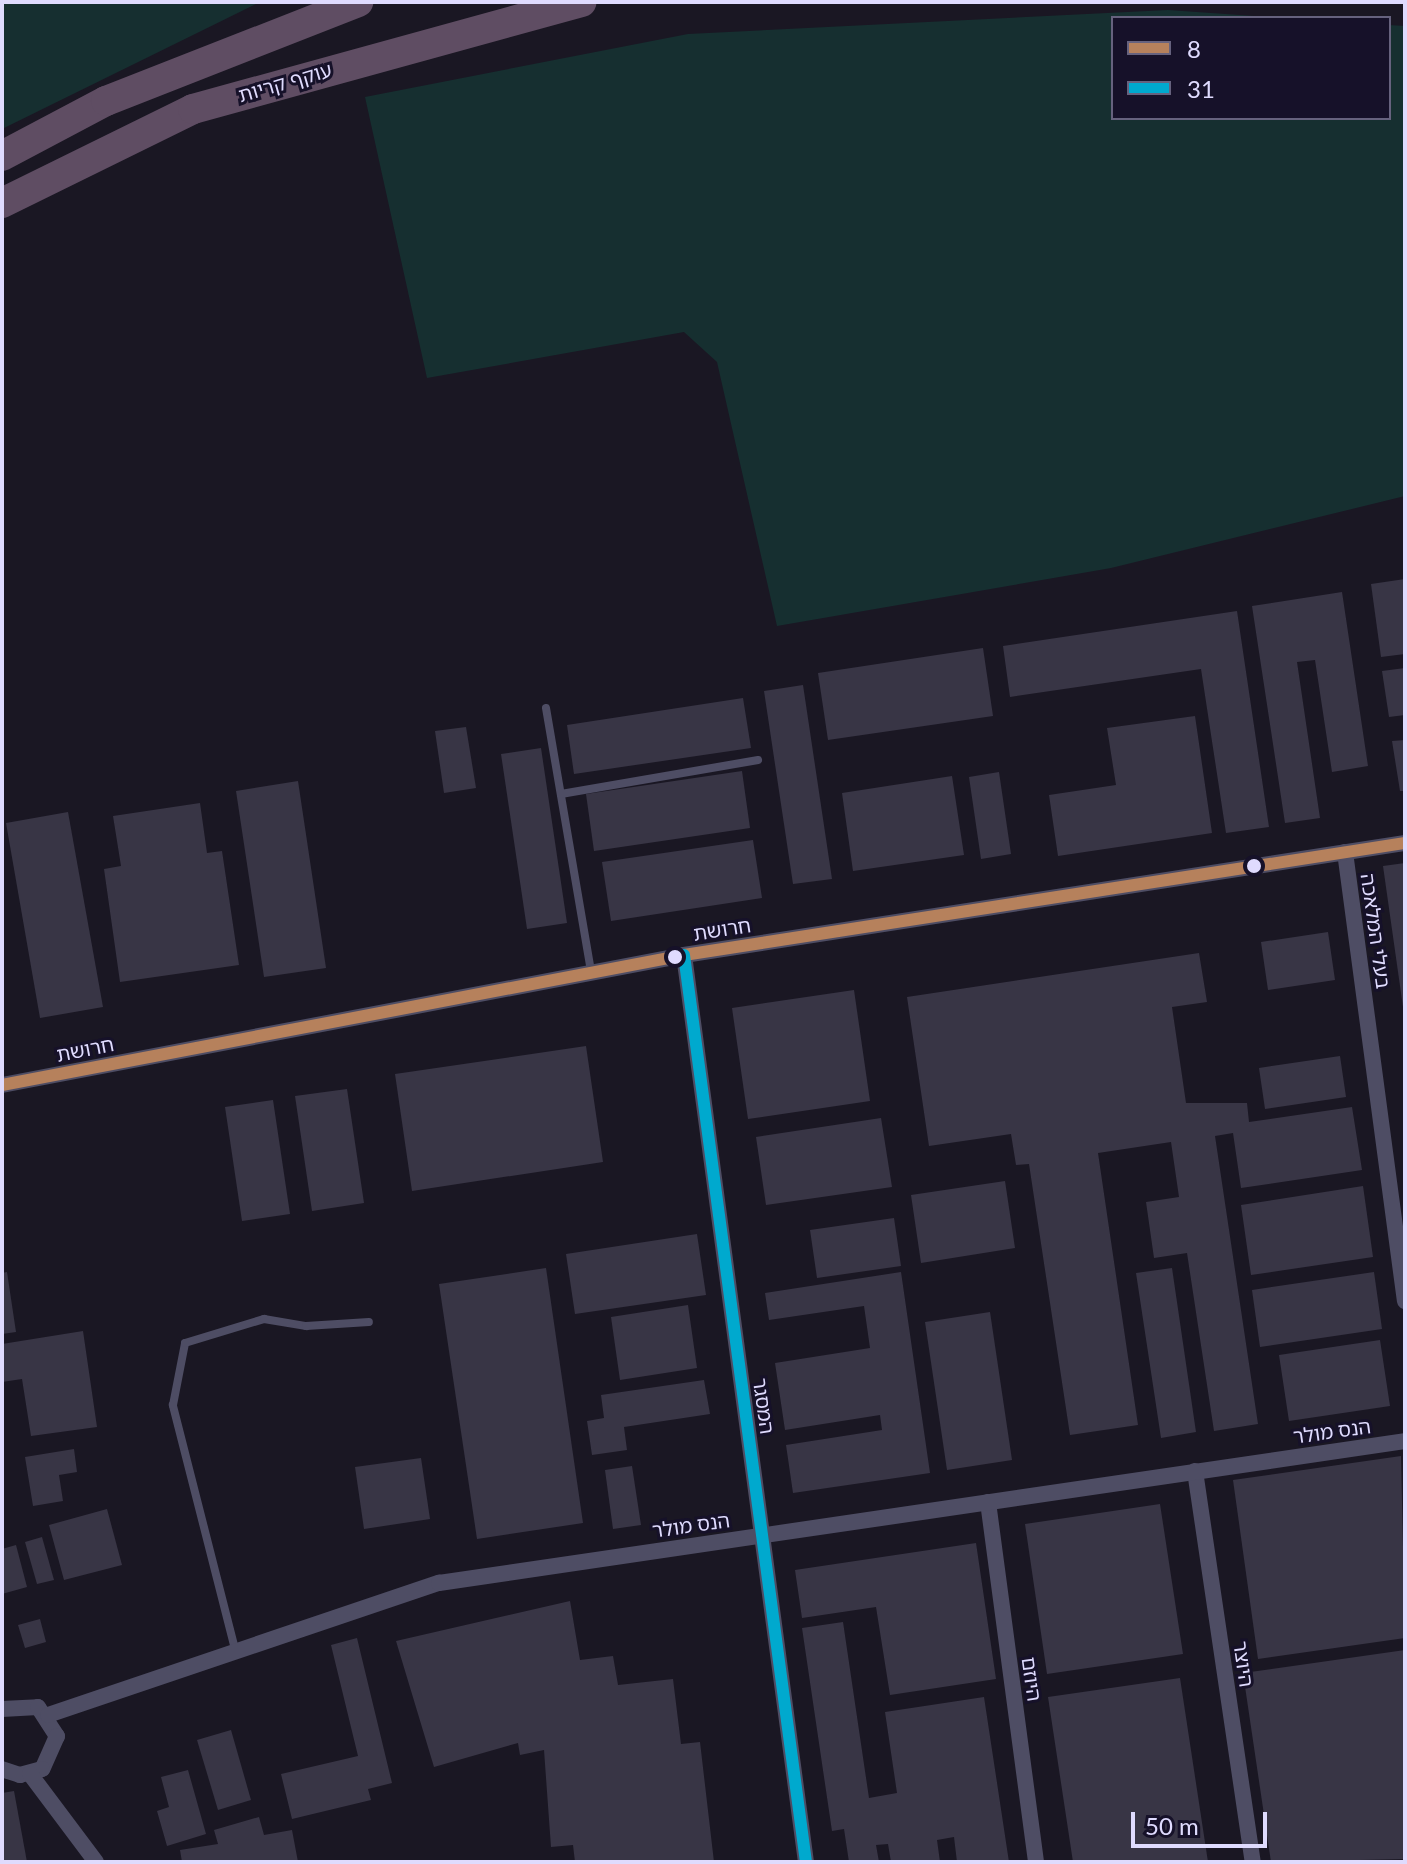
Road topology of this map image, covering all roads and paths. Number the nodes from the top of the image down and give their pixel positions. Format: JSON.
{"nodes":[{"id":1,"x":358,"y":2,"type":"edge"},
{"id":2,"x":582,"y":2,"type":"edge"},
{"id":3,"x":2,"y":156,"type":"edge"},
{"id":4,"x":2,"y":203,"type":"edge"},
{"id":5,"x":546,"y":708,"type":"dead end"},
{"id":6,"x":758,"y":760,"type":"dead end"},
{"id":7,"x":561,"y":794,"type":"junction"},
{"id":8,"x":1405,"y":843,"type":"edge"},
{"id":9,"x":1345,"y":852,"type":"junction"},
{"id":10,"x":684,"y":955,"type":"junction"},
{"id":11,"x":591,"y":973,"type":"junction"},
{"id":12,"x":2,"y":1085,"type":"edge"},
{"id":13,"x":1405,"y":1301,"type":"edge"},
{"id":14,"x":369,"y":1322,"type":"dead end"},
{"id":15,"x":1405,"y":1441,"type":"edge"},
{"id":16,"x":1195,"y":1471,"type":"junction"},
{"id":17,"x":988,"y":1502,"type":"junction"},
{"id":18,"x":762,"y":1535,"type":"junction"},
{"id":19,"x":236,"y":1654,"type":"junction"},
{"id":20,"x":4,"y":1703,"type":"edge"},
{"id":21,"x":48,"y":1715,"type":"junction"},
{"id":22,"x":2,"y":1769,"type":"edge"},
{"id":23,"x":30,"y":1774,"type":"junction"},
{"id":24,"x":96,"y":1862,"type":"edge"},
{"id":25,"x":806,"y":1862,"type":"edge"},
{"id":26,"x":1036,"y":1862,"type":"edge"},
{"id":27,"x":1253,"y":1862,"type":"edge"}],
"edges":[{"from":1,"to":3,"type":"highway"},
{"from":2,"to":4,"type":"highway","name":"עוקף קריות"},
{"from":5,"to":7,"type":"lane"},
{"from":6,"to":7,"type":"lane"},
{"from":7,"to":11,"type":"lane"},
{"from":8,"to":9,"type":"street","name":"חרושת"},
{"from":9,"to":10,"type":"street","name":"חרושת"},
{"from":9,"to":13,"type":"street","name":"בעלי המלאכה"},
{"from":10,"to":11,"type":"street","name":"חרושת"},
{"from":10,"to":18,"type":"street","name":"המסגר"},
{"from":11,"to":12,"type":"street","name":"חרושת"},
{"from":14,"to":19,"type":"lane"},
{"from":15,"to":16,"type":"street","name":"הנס מולר"},
{"from":16,"to":17,"type":"street","name":"הנס מולר"},
{"from":16,"to":27,"type":"street","name":"היוצר"},
{"from":17,"to":18,"type":"street","name":"הנס מולר"},
{"from":17,"to":26,"type":"street","name":"היוזם"},
{"from":18,"to":19,"type":"street","name":"הנס מולר"},
{"from":18,"to":25,"type":"street","name":"המסגר"},
{"from":19,"to":21,"type":"street","name":"הנס מולר"},
{"from":20,"to":21,"type":"street"},
{"from":21,"to":23,"type":"street"},
{"from":22,"to":23,"type":"street"},
{"from":23,"to":24,"type":"street"}]}
